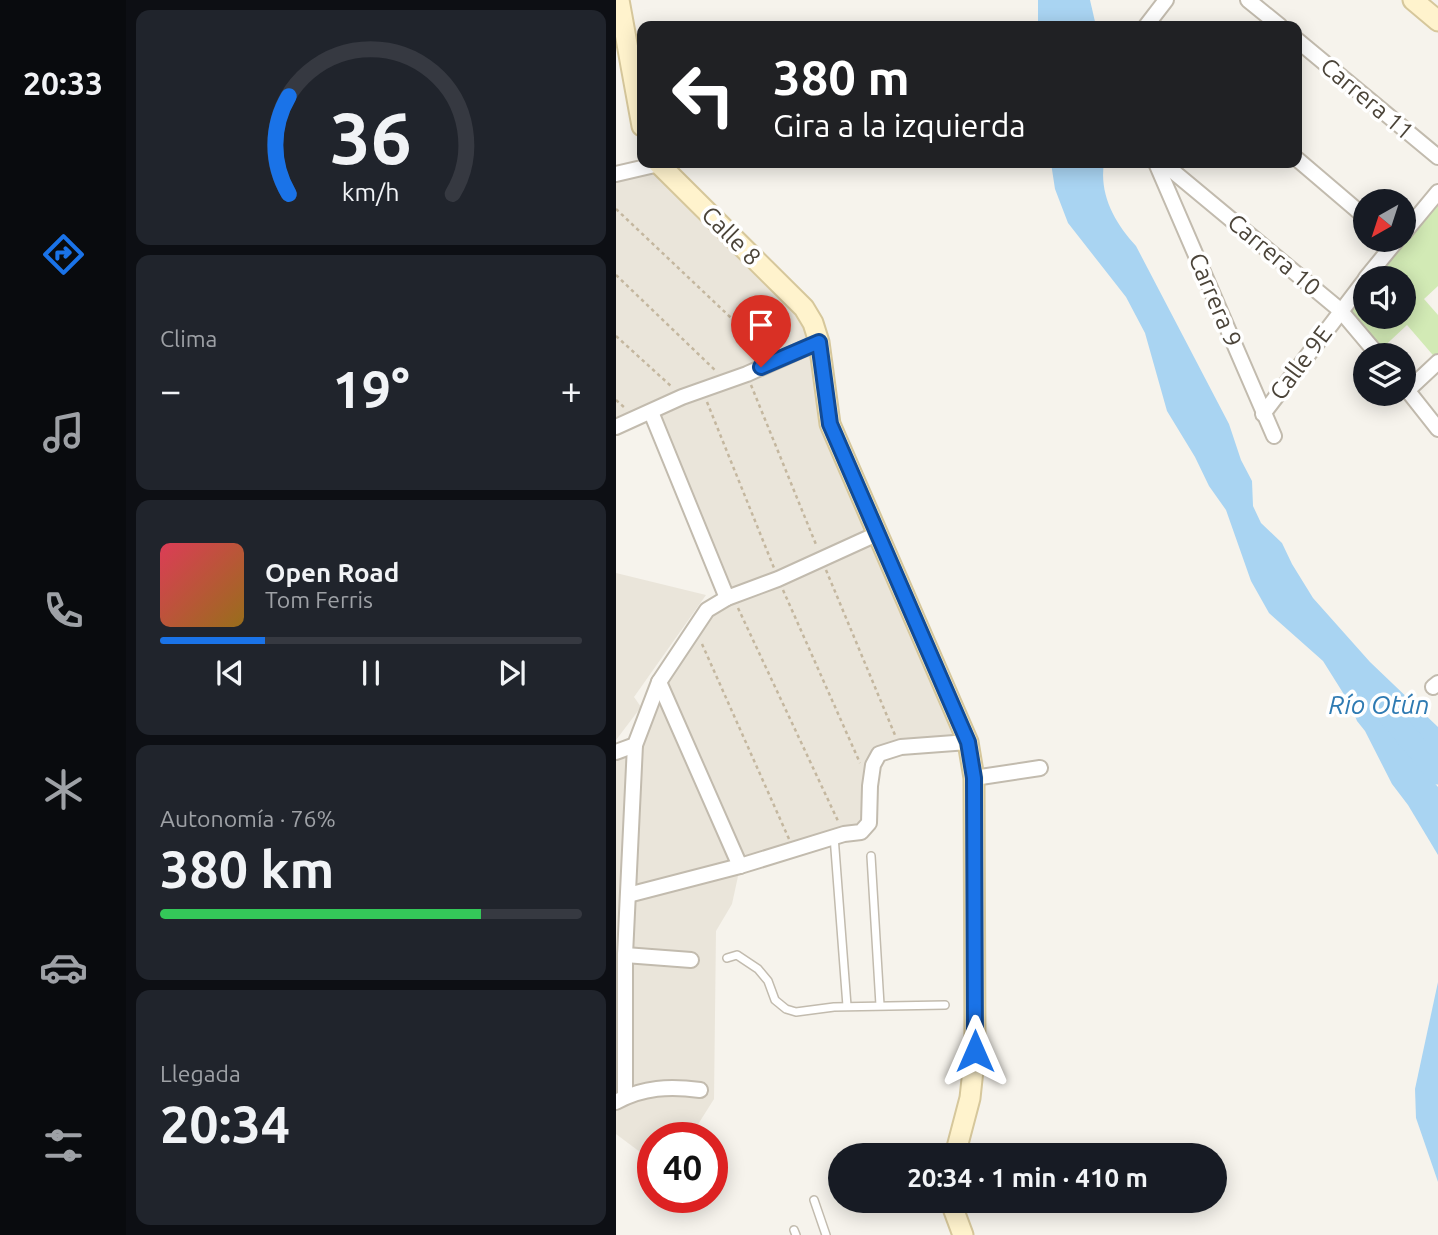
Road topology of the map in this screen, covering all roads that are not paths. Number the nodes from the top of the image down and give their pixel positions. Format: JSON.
{"nodes":[{"id":1,"x":619,"y":0,"type":"edge"},
{"id":2,"x":1166,"y":0,"type":"edge"},
{"id":3,"x":1248,"y":0,"type":"edge"},
{"id":4,"x":1413,"y":0,"type":"edge"},
{"id":5,"x":1438,"y":20,"type":"edge"},
{"id":6,"x":1150,"y":21,"type":"edge"},
{"id":7,"x":1274,"y":21,"type":"edge"},
{"id":8,"x":1302,"y":44,"type":"edge"},
{"id":9,"x":637,"y":99,"type":"edge"},
{"id":10,"x":1438,"y":157,"type":"edge"},
{"id":11,"x":1302,"y":163,"type":"edge"},
{"id":12,"x":639,"y":168,"type":"edge"},
{"id":13,"x":663,"y":168,"type":"edge"},
{"id":14,"x":1158,"y":168,"type":"edge"},
{"id":15,"x":1169,"y":168,"type":"edge"},
{"id":16,"x":616,"y":174,"type":"edge"},
{"id":17,"x":1438,"y":192,"type":"edge"},
{"id":18,"x":1353,"y":207,"type":"edge"},
{"id":19,"x":1416,"y":217,"type":"edge"},
{"id":20,"x":1387,"y":252,"type":"edge"},
{"id":21,"x":1376,"y":266,"type":"edge"},
{"id":22,"x":1353,"y":294,"type":"edge"},
{"id":23,"x":1340,"y":310,"type":"junction"},
{"id":24,"x":819,"y":342,"type":"junction"},
{"id":25,"x":1368,"y":343,"type":"edge"},
{"id":26,"x":1438,"y":362,"type":"edge"},
{"id":27,"x":1416,"y":379,"type":"edge"},
{"id":28,"x":1416,"y":402,"type":"edge"},
{"id":29,"x":651,"y":412,"type":"junction"},
{"id":30,"x":1263,"y":414,"type":"junction"},
{"id":31,"x":616,"y":427,"type":"edge"},
{"id":32,"x":1438,"y":429,"type":"edge"},
{"id":33,"x":1274,"y":436,"type":"dead end"},
{"id":34,"x":878,"y":533,"type":"junction"},
{"id":35,"x":730,"y":597,"type":"junction"},
{"id":36,"x":659,"y":682,"type":"junction"},
{"id":37,"x":968,"y":742,"type":"junction"},
{"id":38,"x":635,"y":745,"type":"junction"},
{"id":39,"x":616,"y":752,"type":"edge"},
{"id":40,"x":1040,"y":768,"type":"dead end"},
{"id":41,"x":974,"y":778,"type":"junction"},
{"id":42,"x":839,"y":835,"type":"junction"},
{"id":43,"x":871,"y":856,"type":"dead end"},
{"id":44,"x":740,"y":866,"type":"junction"},
{"id":45,"x":624,"y":904,"type":"edge"},
{"id":46,"x":625,"y":955,"type":"junction"},
{"id":47,"x":727,"y":958,"type":"dead end"},
{"id":48,"x":691,"y":960,"type":"dead end"},
{"id":49,"x":880,"y":1005,"type":"junction"},
{"id":50,"x":945,"y":1005,"type":"dead end"},
{"id":51,"x":848,"y":1006,"type":"junction"},
{"id":52,"x":700,"y":1090,"type":"dead end"},
{"id":53,"x":621,"y":1100,"type":"edge"},
{"id":54,"x":958,"y":1143,"type":"edge"},
{"id":55,"x":814,"y":1200,"type":"dead end"},
{"id":56,"x":955,"y":1213,"type":"edge"},
{"id":57,"x":826,"y":1235,"type":"edge"},
{"id":58,"x":963,"y":1235,"type":"edge"}],
"edges":[{"from":1,"to":9,"type":"street"},
{"from":2,"to":6,"type":"street"},
{"from":3,"to":7,"type":"street"},
{"from":4,"to":5,"type":"street"},
{"from":8,"to":10,"type":"street","name":"Carrera 11"},
{"from":11,"to":18,"type":"street"},
{"from":12,"to":16,"type":"street"},
{"from":13,"to":24,"type":"street","name":"Calle 8"},
{"from":14,"to":30,"type":"street","name":"Carrera 9"},
{"from":15,"to":23,"type":"street","name":"Carrera 10"},
{"from":17,"to":19,"type":"street","name":"Calle 9E"},
{"from":20,"to":21,"type":"street","name":"Calle 9E"},
{"from":22,"to":23,"type":"street","name":"Calle 9E"},
{"from":23,"to":25,"type":"street","name":"Carrera 10"},
{"from":23,"to":30,"type":"street","name":"Calle 9E"},
{"from":24,"to":29,"type":"street"},
{"from":24,"to":34,"type":"street","name":"Calle 8"},
{"from":26,"to":27,"type":"street"},
{"from":28,"to":32,"type":"street"},
{"from":29,"to":31,"type":"street"},
{"from":29,"to":35,"type":"street"},
{"from":30,"to":33,"type":"street","name":"Carrera 9"},
{"from":34,"to":35,"type":"street"},
{"from":34,"to":37,"type":"street","name":"Calle 8"},
{"from":35,"to":36,"type":"street"},
{"from":36,"to":38,"type":"street"},
{"from":36,"to":44,"type":"street"},
{"from":37,"to":41,"type":"street","name":"Calle 8"},
{"from":37,"to":42,"type":"street"},
{"from":38,"to":39,"type":"street"},
{"from":38,"to":45,"type":"street"},
{"from":40,"to":41,"type":"street"},
{"from":41,"to":54,"type":"street","name":"Calle 8"},
{"from":42,"to":44,"type":"street"},
{"from":42,"to":51,"type":"lane"},
{"from":43,"to":49,"type":"lane"},
{"from":44,"to":45,"type":"street"},
{"from":45,"to":46,"type":"street"},
{"from":46,"to":48,"type":"street"},
{"from":46,"to":53,"type":"street"},
{"from":47,"to":51,"type":"lane"},
{"from":49,"to":50,"type":"lane"},
{"from":49,"to":51,"type":"lane"},
{"from":52,"to":53,"type":"street"},
{"from":55,"to":57,"type":"lane"},
{"from":56,"to":58,"type":"street"}]}
